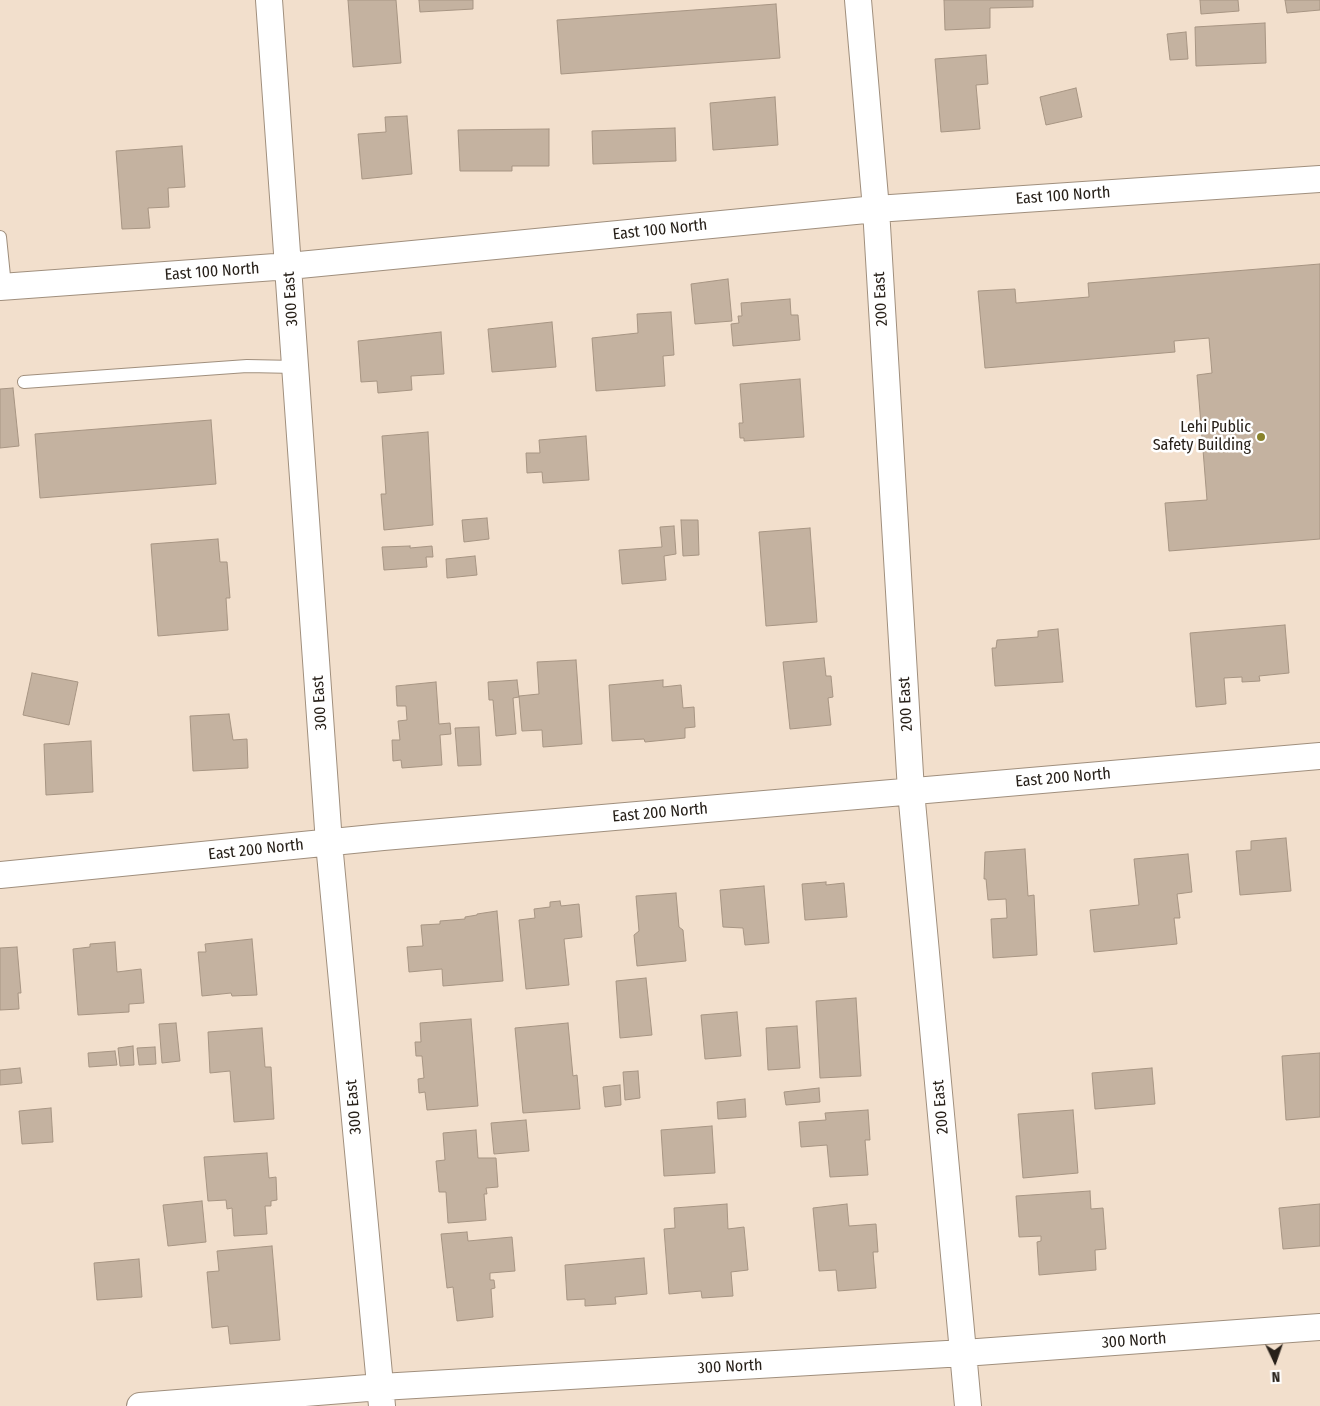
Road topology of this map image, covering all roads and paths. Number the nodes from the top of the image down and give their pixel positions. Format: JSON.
{"nodes":[{"id":1,"x":269,"y":0,"type":"edge"},
{"id":2,"x":858,"y":0,"type":"edge"},
{"id":3,"x":1320,"y":179,"type":"edge"},
{"id":4,"x":876,"y":209,"type":"junction"},
{"id":5,"x":0,"y":237,"type":"edge"},
{"id":6,"x":289,"y":266,"type":"junction"},
{"id":7,"x":3,"y":286,"type":"edge"},
{"id":8,"x":296,"y":367,"type":"junction"},
{"id":9,"x":24,"y":382,"type":"dead end"},
{"id":10,"x":1320,"y":756,"type":"edge"},
{"id":11,"x":911,"y":791,"type":"junction"},
{"id":12,"x":329,"y":843,"type":"junction"},
{"id":13,"x":0,"y":875,"type":"edge"},
{"id":14,"x":1320,"y":1327,"type":"edge"},
{"id":15,"x":964,"y":1353,"type":"junction"},
{"id":16,"x":381,"y":1397,"type":"edge"},
{"id":17,"x":140,"y":1406,"type":"edge"},
{"id":18,"x":968,"y":1406,"type":"edge"}],
"edges":[{"from":1,"to":6,"type":"street","name":"300 East"},
{"from":2,"to":4,"type":"street","name":"200 East"},
{"from":3,"to":4,"type":"street","name":"East 100 North"},
{"from":4,"to":6,"type":"street","name":"East 100 North"},
{"from":4,"to":11,"type":"street","name":"200 East"},
{"from":5,"to":7,"type":"lane"},
{"from":6,"to":7,"type":"street","name":"East 100 North"},
{"from":6,"to":8,"type":"street","name":"300 East"},
{"from":8,"to":9,"type":"lane"},
{"from":8,"to":12,"type":"street","name":"300 East"},
{"from":10,"to":11,"type":"street","name":"East 200 North"},
{"from":11,"to":12,"type":"street","name":"East 200 North"},
{"from":11,"to":15,"type":"street","name":"200 East"},
{"from":12,"to":13,"type":"street","name":"East 200 North"},
{"from":12,"to":16,"type":"street","name":"300 East"},
{"from":14,"to":15,"type":"street","name":"300 North"},
{"from":15,"to":16,"type":"street","name":"300 North"},
{"from":15,"to":18,"type":"street","name":"200 East"},
{"from":16,"to":17,"type":"street","name":"300 North"}]}
